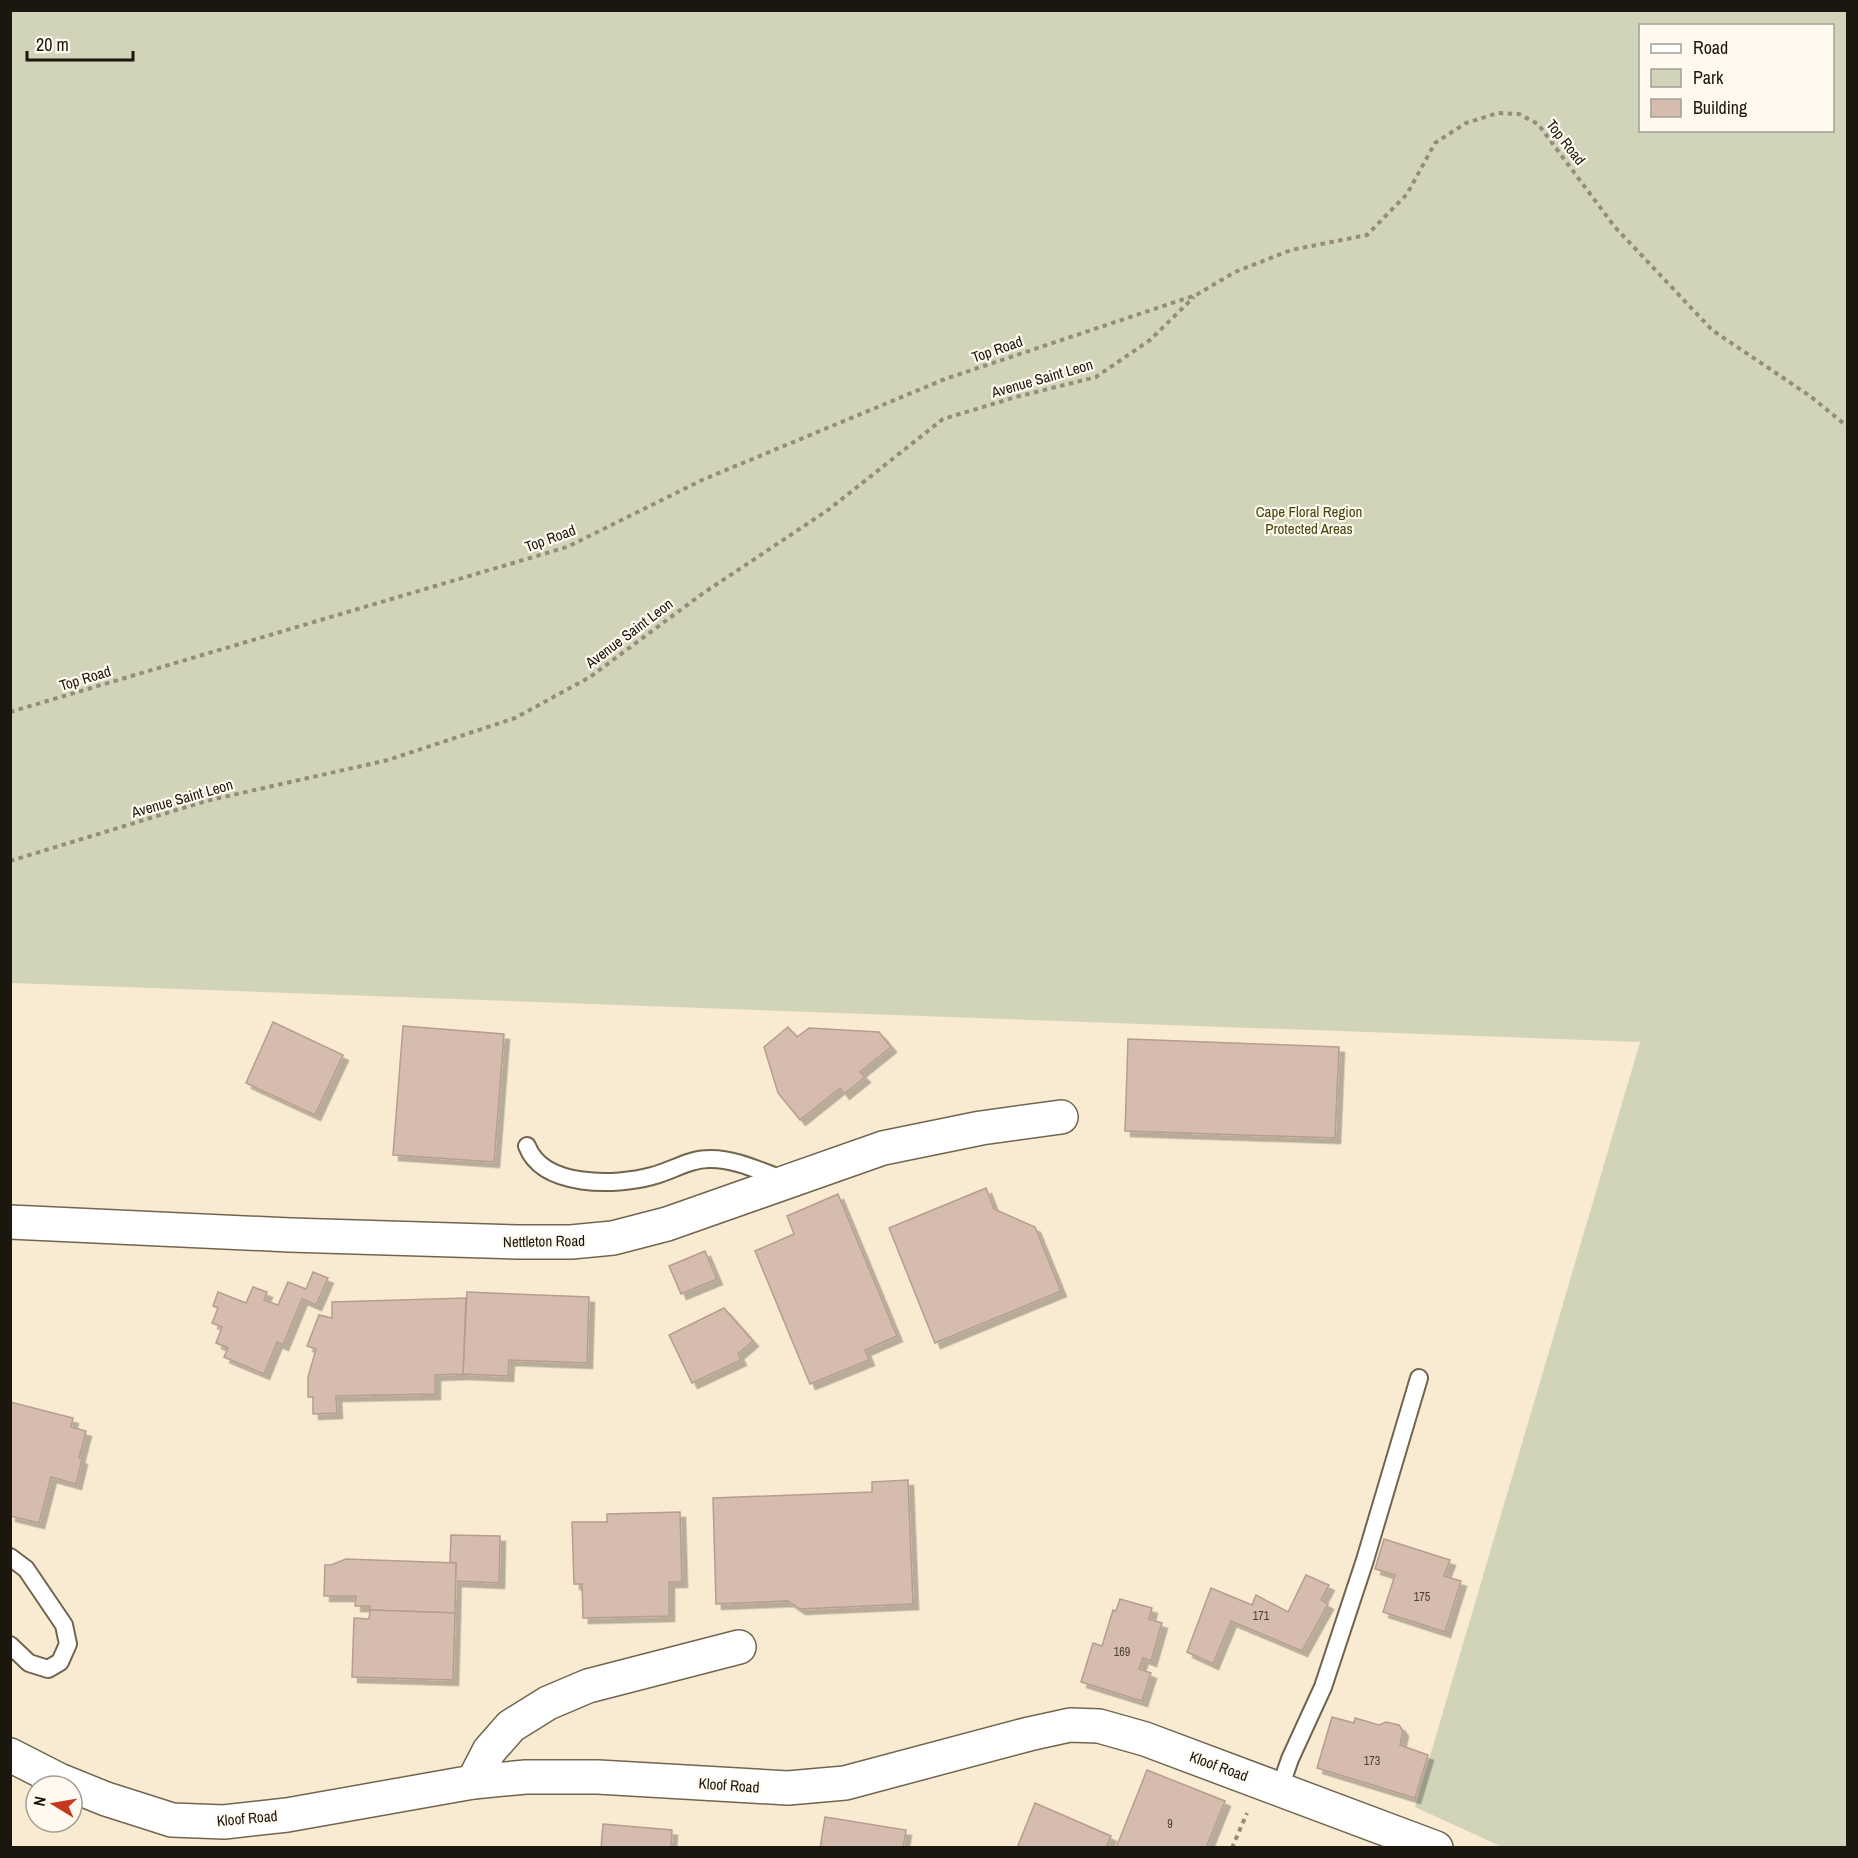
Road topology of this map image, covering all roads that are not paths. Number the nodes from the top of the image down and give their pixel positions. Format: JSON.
{"nodes":[{"id":1,"x":1061,"y":1117,"type":"dead end"},
{"id":2,"x":527,"y":1146,"type":"dead end"},
{"id":3,"x":789,"y":1181,"type":"junction"},
{"id":4,"x":10,"y":1222,"type":"edge"},
{"id":5,"x":1419,"y":1378,"type":"dead end"},
{"id":6,"x":10,"y":1557,"type":"edge"},
{"id":7,"x":10,"y":1645,"type":"edge"},
{"id":8,"x":739,"y":1647,"type":"dead end"},
{"id":9,"x":10,"y":1755,"type":"edge"},
{"id":10,"x":473,"y":1782,"type":"junction"},
{"id":11,"x":1280,"y":1788,"type":"junction"},
{"id":12,"x":1436,"y":1848,"type":"edge"}],
"edges":[{"from":1,"to":3,"type":"main road","name":"Nettleton Road"},
{"from":2,"to":3,"type":"lane"},
{"from":3,"to":4,"type":"main road","name":"Nettleton Road"},
{"from":5,"to":11,"type":"lane"},
{"from":6,"to":7,"type":"lane"},
{"from":8,"to":10,"type":"main road"},
{"from":9,"to":10,"type":"main road","name":"Kloof Road"},
{"from":10,"to":11,"type":"main road","name":"Kloof Road"},
{"from":11,"to":12,"type":"main road","name":"Kloof Road"}]}
